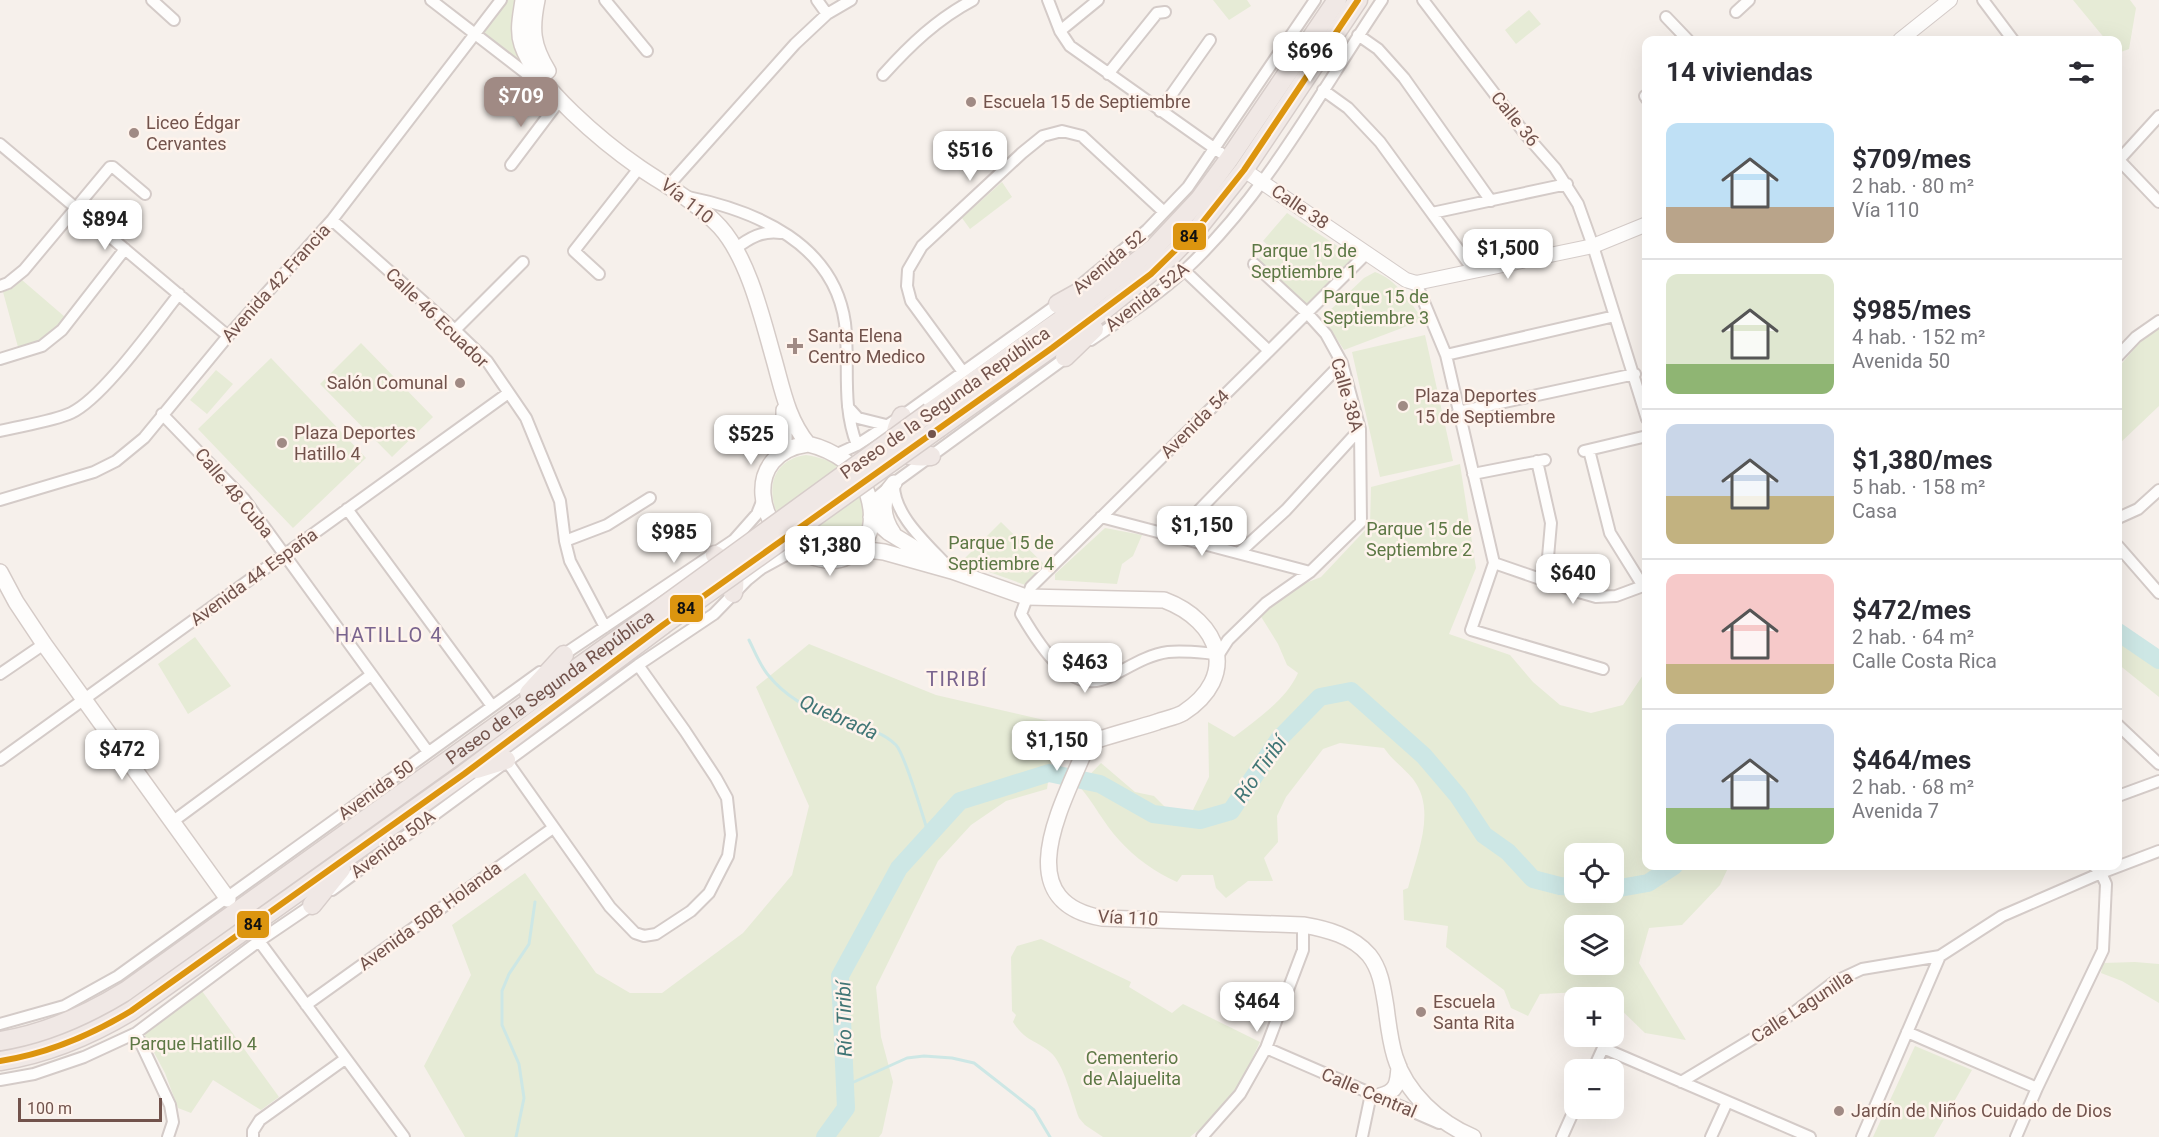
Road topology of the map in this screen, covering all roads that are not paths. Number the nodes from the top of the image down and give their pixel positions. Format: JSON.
{"nodes":[{"id":1,"x":152,"y":0,"type":"edge"},
{"id":2,"x":430,"y":0,"type":"edge"},
{"id":3,"x":501,"y":0,"type":"edge"},
{"id":4,"x":523,"y":0,"type":"edge"},
{"id":5,"x":537,"y":0,"type":"edge"},
{"id":6,"x":605,"y":0,"type":"edge"},
{"id":7,"x":817,"y":0,"type":"edge"},
{"id":8,"x":851,"y":0,"type":"edge"},
{"id":9,"x":973,"y":0,"type":"edge"},
{"id":10,"x":1048,"y":0,"type":"edge"},
{"id":11,"x":1098,"y":0,"type":"edge"},
{"id":12,"x":1315,"y":0,"type":"edge"},
{"id":13,"x":1337,"y":0,"type":"edge"},
{"id":14,"x":1358,"y":0,"type":"edge"},
{"id":15,"x":1382,"y":0,"type":"edge"},
{"id":16,"x":1423,"y":0,"type":"edge"},
{"id":17,"x":1749,"y":0,"type":"edge"},
{"id":18,"x":1950,"y":0,"type":"edge"},
{"id":19,"x":1983,"y":0,"type":"edge"},
{"id":20,"x":1164,"y":12,"type":"dead end"},
{"id":21,"x":1736,"y":12,"type":"dead end"},
{"id":22,"x":827,"y":14,"type":"junction"},
{"id":23,"x":1666,"y":17,"type":"dead end"},
{"id":24,"x":174,"y":20,"type":"dead end"},
{"id":25,"x":1060,"y":31,"type":"junction"},
{"id":26,"x":473,"y":34,"type":"junction"},
{"id":27,"x":1358,"y":35,"type":"junction"},
{"id":28,"x":1684,"y":36,"type":"edge"},
{"id":29,"x":1905,"y":36,"type":"edge"},
{"id":30,"x":2010,"y":36,"type":"edge"},
{"id":31,"x":1210,"y":40,"type":"dead end"},
{"id":32,"x":647,"y":51,"type":"dead end"},
{"id":33,"x":1108,"y":74,"type":"junction"},
{"id":34,"x":883,"y":75,"type":"dead end"},
{"id":35,"x":546,"y":84,"type":"junction"},
{"id":36,"x":1323,"y":90,"type":"junction"},
{"id":37,"x":566,"y":105,"type":"junction"},
{"id":38,"x":1160,"y":111,"type":"junction"},
{"id":39,"x":2159,"y":116,"type":"edge"},
{"id":40,"x":0,"y":144,"type":"edge"},
{"id":41,"x":2122,"y":156,"type":"edge"},
{"id":42,"x":1230,"y":160,"type":"junction"},
{"id":43,"x":2122,"y":164,"type":"edge"},
{"id":44,"x":511,"y":165,"type":"dead end"},
{"id":45,"x":640,"y":168,"type":"junction"},
{"id":46,"x":1263,"y":182,"type":"junction"},
{"id":47,"x":1567,"y":184,"type":"junction"},
{"id":48,"x":669,"y":185,"type":"junction"},
{"id":49,"x":145,"y":194,"type":"dead end"},
{"id":50,"x":686,"y":196,"type":"junction"},
{"id":51,"x":1491,"y":201,"type":"junction"},
{"id":52,"x":2159,"y":202,"type":"edge"},
{"id":53,"x":76,"y":207,"type":"junction"},
{"id":54,"x":1164,"y":212,"type":"junction"},
{"id":55,"x":1432,"y":213,"type":"junction"},
{"id":56,"x":332,"y":220,"type":"junction"},
{"id":57,"x":1642,"y":226,"type":"edge"},
{"id":58,"x":788,"y":234,"type":"junction"},
{"id":59,"x":1593,"y":246,"type":"junction"},
{"id":60,"x":1155,"y":247,"type":"junction"},
{"id":61,"x":125,"y":249,"type":"junction"},
{"id":62,"x":735,"y":249,"type":"junction"},
{"id":63,"x":1367,"y":253,"type":"junction"},
{"id":64,"x":523,"y":262,"type":"dead end"},
{"id":65,"x":1254,"y":264,"type":"dead end"},
{"id":66,"x":1185,"y":271,"type":"junction"},
{"id":67,"x":1474,"y":271,"type":"junction"},
{"id":68,"x":599,"y":274,"type":"dead end"},
{"id":69,"x":1151,"y":274,"type":"junction"},
{"id":70,"x":1416,"y":283,"type":"junction"},
{"id":71,"x":0,"y":286,"type":"edge"},
{"id":72,"x":179,"y":294,"type":"junction"},
{"id":73,"x":1058,"y":304,"type":"junction"},
{"id":74,"x":1307,"y":313,"type":"junction"},
{"id":75,"x":1615,"y":316,"type":"junction"},
{"id":76,"x":2159,"y":321,"type":"edge"},
{"id":77,"x":455,"y":330,"type":"junction"},
{"id":78,"x":228,"y":336,"type":"junction"},
{"id":79,"x":1269,"y":351,"type":"junction"},
{"id":80,"x":2122,"y":352,"type":"edge"},
{"id":81,"x":1446,"y":355,"type":"junction"},
{"id":82,"x":1065,"y":357,"type":"junction"},
{"id":83,"x":0,"y":359,"type":"edge"},
{"id":84,"x":1342,"y":363,"type":"junction"},
{"id":85,"x":963,"y":372,"type":"junction"},
{"id":86,"x":1635,"y":374,"type":"junction"},
{"id":87,"x":782,"y":392,"type":"junction"},
{"id":88,"x":507,"y":394,"type":"junction"},
{"id":89,"x":1642,"y":400,"type":"edge"},
{"id":90,"x":846,"y":404,"type":"junction"},
{"id":91,"x":1458,"y":412,"type":"junction"},
{"id":92,"x":162,"y":414,"type":"junction"},
{"id":93,"x":934,"y":420,"type":"junction"},
{"id":94,"x":894,"y":421,"type":"junction"},
{"id":95,"x":1360,"y":429,"type":"junction"},
{"id":96,"x":0,"y":431,"type":"edge"},
{"id":97,"x":1642,"y":437,"type":"edge"},
{"id":98,"x":808,"y":444,"type":"junction"},
{"id":99,"x":857,"y":445,"type":"junction"},
{"id":100,"x":784,"y":451,"type":"junction"},
{"id":101,"x":835,"y":454,"type":"junction"},
{"id":102,"x":931,"y":456,"type":"junction"},
{"id":103,"x":1473,"y":474,"type":"junction"},
{"id":104,"x":894,"y":483,"type":"junction"},
{"id":105,"x":2158,"y":492,"type":"edge"},
{"id":106,"x":650,"y":498,"type":"dead end"},
{"id":107,"x":763,"y":499,"type":"junction"},
{"id":108,"x":0,"y":500,"type":"edge"},
{"id":109,"x":346,"y":509,"type":"junction"},
{"id":110,"x":871,"y":510,"type":"junction"},
{"id":111,"x":2122,"y":516,"type":"edge"},
{"id":112,"x":1101,"y":517,"type":"junction"},
{"id":113,"x":1175,"y":535,"type":"junction"},
{"id":114,"x":565,"y":541,"type":"junction"},
{"id":115,"x":902,"y":541,"type":"junction"},
{"id":116,"x":860,"y":549,"type":"junction"},
{"id":117,"x":795,"y":550,"type":"junction"},
{"id":118,"x":2122,"y":551,"type":"edge"},
{"id":119,"x":1240,"y":552,"type":"junction"},
{"id":120,"x":285,"y":554,"type":"junction"},
{"id":121,"x":715,"y":555,"type":"junction"},
{"id":122,"x":1494,"y":563,"type":"junction"},
{"id":123,"x":952,"y":571,"type":"junction"},
{"id":124,"x":0,"y":572,"type":"edge"},
{"id":125,"x":1310,"y":572,"type":"junction"},
{"id":126,"x":1546,"y":580,"type":"junction"},
{"id":127,"x":1642,"y":580,"type":"edge"},
{"id":128,"x":1642,"y":585,"type":"edge"},
{"id":129,"x":733,"y":593,"type":"junction"},
{"id":130,"x":2159,"y":593,"type":"edge"},
{"id":131,"x":1026,"y":597,"type":"junction"},
{"id":132,"x":658,"y":619,"type":"junction"},
{"id":133,"x":605,"y":627,"type":"junction"},
{"id":134,"x":44,"y":644,"type":"junction"},
{"id":135,"x":1219,"y":654,"type":"junction"},
{"id":136,"x":564,"y":655,"type":"junction"},
{"id":137,"x":638,"y":666,"type":"junction"},
{"id":138,"x":1603,"y":669,"type":"dead end"},
{"id":139,"x":0,"y":674,"type":"edge"},
{"id":140,"x":371,"y":675,"type":"junction"},
{"id":141,"x":84,"y":699,"type":"junction"},
{"id":142,"x":492,"y":706,"type":"junction"},
{"id":143,"x":499,"y":724,"type":"junction"},
{"id":144,"x":2122,"y":729,"type":"edge"},
{"id":145,"x":428,"y":752,"type":"junction"},
{"id":146,"x":0,"y":760,"type":"edge"},
{"id":147,"x":506,"y":760,"type":"junction"},
{"id":148,"x":2159,"y":764,"type":"edge"},
{"id":149,"x":464,"y":774,"type":"junction"},
{"id":150,"x":2159,"y":781,"type":"edge"},
{"id":151,"x":2122,"y":795,"type":"edge"},
{"id":152,"x":172,"y":822,"type":"junction"},
{"id":153,"x":553,"y":828,"type":"junction"},
{"id":154,"x":2159,"y":851,"type":"edge"},
{"id":155,"x":354,"y":852,"type":"junction"},
{"id":156,"x":2122,"y":862,"type":"edge"},
{"id":157,"x":2095,"y":870,"type":"edge"},
{"id":158,"x":2098,"y":870,"type":"edge"},
{"id":159,"x":228,"y":899,"type":"junction"},
{"id":160,"x":312,"y":905,"type":"junction"},
{"id":161,"x":1303,"y":925,"type":"junction"},
{"id":162,"x":259,"y":941,"type":"junction"},
{"id":163,"x":1940,"y":956,"type":"junction"},
{"id":164,"x":306,"y":1005,"type":"junction"},
{"id":165,"x":0,"y":1024,"type":"edge"},
{"id":166,"x":1907,"y":1032,"type":"junction"},
{"id":167,"x":136,"y":1033,"type":"junction"},
{"id":168,"x":0,"y":1041,"type":"edge"},
{"id":169,"x":1266,"y":1048,"type":"junction"},
{"id":170,"x":345,"y":1059,"type":"junction"},
{"id":171,"x":1598,"y":1059,"type":"edge"},
{"id":172,"x":0,"y":1061,"type":"edge"},
{"id":173,"x":1399,"y":1067,"type":"junction"},
{"id":174,"x":0,"y":1080,"type":"edge"},
{"id":175,"x":1681,"y":1082,"type":"junction"},
{"id":176,"x":2037,"y":1088,"type":"junction"},
{"id":177,"x":1376,"y":1095,"type":"junction"},
{"id":178,"x":1727,"y":1102,"type":"junction"},
{"id":179,"x":1570,"y":1119,"type":"edge"},
{"id":180,"x":1457,"y":1131,"type":"junction"},
{"id":181,"x":253,"y":1134,"type":"edge"},
{"id":182,"x":168,"y":1137,"type":"edge"},
{"id":183,"x":404,"y":1137,"type":"edge"},
{"id":184,"x":1202,"y":1137,"type":"edge"},
{"id":185,"x":1362,"y":1137,"type":"edge"},
{"id":186,"x":1473,"y":1137,"type":"edge"},
{"id":187,"x":1562,"y":1137,"type":"edge"},
{"id":188,"x":1711,"y":1137,"type":"edge"},
{"id":189,"x":1810,"y":1137,"type":"edge"},
{"id":190,"x":1862,"y":1137,"type":"edge"},
{"id":191,"x":2016,"y":1137,"type":"edge"}],
"edges":[{"from":1,"to":24,"type":"street"},
{"from":2,"to":26,"type":"street"},
{"from":3,"to":26,"type":"street","name":"Avenida 42 Francia"},
{"from":4,"to":35,"type":"main road","name":"Vía 110"},
{"from":5,"to":37,"type":"main road","name":"Vía 110"},
{"from":6,"to":32,"type":"street"},
{"from":7,"to":22,"type":"street"},
{"from":8,"to":22,"type":"street"},
{"from":9,"to":34,"type":"street"},
{"from":10,"to":25,"type":"street"},
{"from":11,"to":25,"type":"street"},
{"from":12,"to":42,"type":"street","name":"Avenida 52"},
{"from":13,"to":42,"type":"highway","name":"Paseo de la Segunda República"},
{"from":14,"to":42,"type":"highway","name":"Paseo de la Segunda República"},
{"from":15,"to":27,"type":"street","name":"Avenida 52A"},
{"from":16,"to":47,"type":"street","name":"Calle 36"},
{"from":17,"to":21,"type":"street"},
{"from":18,"to":29,"type":"street"},
{"from":19,"to":30,"type":"street"},
{"from":20,"to":33,"type":"street"},
{"from":22,"to":48,"type":"street"},
{"from":23,"to":28,"type":"street"},
{"from":25,"to":33,"type":"street"},
{"from":26,"to":35,"type":"street"},
{"from":26,"to":56,"type":"street","name":"Avenida 42 Francia"},
{"from":27,"to":36,"type":"street","name":"Avenida 52A"},
{"from":27,"to":51,"type":"street"},
{"from":31,"to":38,"type":"street"},
{"from":33,"to":38,"type":"street"},
{"from":35,"to":37,"type":"main road","name":"Vía 110"},
{"from":36,"to":46,"type":"street","name":"Avenida 52A"},
{"from":36,"to":55,"type":"street"},
{"from":37,"to":44,"type":"street"},
{"from":37,"to":45,"type":"main road","name":"Vía 110"},
{"from":38,"to":42,"type":"street"},
{"from":39,"to":41,"type":"street"},
{"from":40,"to":53,"type":"street"},
{"from":42,"to":46,"type":"street","name":"Calle 38"},
{"from":42,"to":54,"type":"street","name":"Avenida 52"},
{"from":42,"to":60,"type":"highway","name":"Paseo de la Segunda República"},
{"from":42,"to":69,"type":"highway","name":"Paseo de la Segunda República"},
{"from":43,"to":52,"type":"street"},
{"from":45,"to":48,"type":"main road","name":"Vía 110"},
{"from":45,"to":68,"type":"street"},
{"from":46,"to":63,"type":"street","name":"Calle 38"},
{"from":46,"to":66,"type":"street","name":"Avenida 52A"},
{"from":47,"to":51,"type":"street"},
{"from":47,"to":59,"type":"street","name":"Calle 36"},
{"from":48,"to":50,"type":"main road","name":"Vía 110"},
{"from":49,"to":53,"type":"street"},
{"from":50,"to":58,"type":"street"},
{"from":50,"to":62,"type":"main road","name":"Vía 110"},
{"from":51,"to":55,"type":"street"},
{"from":53,"to":61,"type":"street"},
{"from":53,"to":71,"type":"street"},
{"from":54,"to":73,"type":"street","name":"Avenida 52"},
{"from":54,"to":85,"type":"street"},
{"from":55,"to":67,"type":"street"},
{"from":56,"to":77,"type":"street","name":"Calle 46 Ecuador"},
{"from":56,"to":78,"type":"street","name":"Avenida 42 Francia"},
{"from":57,"to":59,"type":"street"},
{"from":58,"to":62,"type":"street"},
{"from":58,"to":90,"type":"street"},
{"from":59,"to":67,"type":"street"},
{"from":59,"to":75,"type":"street","name":"Calle 36"},
{"from":60,"to":73,"type":"highway"},
{"from":60,"to":93,"type":"highway","name":"Paseo de la Segunda República"},
{"from":61,"to":72,"type":"street"},
{"from":61,"to":83,"type":"street"},
{"from":62,"to":87,"type":"main road","name":"Vía 110"},
{"from":63,"to":70,"type":"street","name":"Calle 38"},
{"from":63,"to":74,"type":"street","name":"Avenida 54"},
{"from":64,"to":77,"type":"street"},
{"from":65,"to":74,"type":"street","name":"Calle 38A"},
{"from":66,"to":79,"type":"street"},
{"from":66,"to":82,"type":"street","name":"Avenida 52A"},
{"from":67,"to":70,"type":"street"},
{"from":69,"to":82,"type":"highway"},
{"from":69,"to":93,"type":"highway","name":"Paseo de la Segunda República"},
{"from":70,"to":81,"type":"street"},
{"from":72,"to":78,"type":"street"},
{"from":72,"to":96,"type":"street"},
{"from":73,"to":85,"type":"street","name":"Avenida 52"},
{"from":74,"to":79,"type":"street","name":"Avenida 54"},
{"from":74,"to":84,"type":"street","name":"Calle 38A"},
{"from":75,"to":81,"type":"street"},
{"from":75,"to":86,"type":"street","name":"Calle 36"},
{"from":76,"to":80,"type":"street"},
{"from":77,"to":88,"type":"street","name":"Calle 46 Ecuador"},
{"from":78,"to":92,"type":"street","name":"Avenida 42 Francia"},
{"from":79,"to":112,"type":"street","name":"Avenida 54"},
{"from":81,"to":91,"type":"street"},
{"from":82,"to":102,"type":"street","name":"Avenida 52A"},
{"from":84,"to":95,"type":"street","name":"Calle 38A"},
{"from":84,"to":113,"type":"street"},
{"from":85,"to":94,"type":"street","name":"Avenida 52"},
{"from":86,"to":89,"type":"street","name":"Calle 36"},
{"from":86,"to":91,"type":"street"},
{"from":87,"to":98,"type":"main road","name":"Vía 110"},
{"from":87,"to":100,"type":"main road","name":"Vía 110"},
{"from":88,"to":109,"type":"street","name":"Avenida 44 España"},
{"from":88,"to":114,"type":"street","name":"Calle 46 Ecuador"},
{"from":90,"to":94,"type":"street"},
{"from":90,"to":99,"type":"street"},
{"from":91,"to":103,"type":"street"},
{"from":92,"to":108,"type":"street","name":"Avenida 42 Francia"},
{"from":92,"to":120,"type":"street","name":"Calle 48 Cuba"},
{"from":93,"to":132,"type":"highway","name":"Paseo de la Segunda República","bridge":true},
{"from":94,"to":99,"type":"street","name":"Avenida 52"},
{"from":94,"to":102,"type":"highway"},
{"from":95,"to":119,"type":"street"},
{"from":95,"to":125,"type":"street","name":"Calle 38A"},
{"from":97,"to":127,"type":"street"},
{"from":98,"to":100,"type":"main road"},
{"from":98,"to":101,"type":"main road"},
{"from":99,"to":101,"type":"street","name":"Avenida 52"},
{"from":100,"to":107,"type":"main road"},
{"from":101,"to":110,"type":"main road"},
{"from":102,"to":104,"type":"street","name":"Avenida 52A"},
{"from":103,"to":122,"type":"street"},
{"from":103,"to":126,"type":"street"},
{"from":104,"to":110,"type":"street","name":"Avenida 52A"},
{"from":104,"to":115,"type":"main road"},
{"from":104,"to":123,"type":"street"},
{"from":105,"to":111,"type":"street"},
{"from":106,"to":114,"type":"street"},
{"from":107,"to":117,"type":"main road"},
{"from":107,"to":121,"type":"street","name":"Avenida 50"},
{"from":109,"to":120,"type":"street","name":"Avenida 44 España"},
{"from":109,"to":142,"type":"street"},
{"from":110,"to":115,"type":"main road"},
{"from":110,"to":116,"type":"main road"},
{"from":112,"to":113,"type":"street"},
{"from":112,"to":131,"type":"street","name":"Avenida 54"},
{"from":113,"to":119,"type":"street"},
{"from":114,"to":133,"type":"street","name":"Calle 46 Ecuador"},
{"from":115,"to":123,"type":"main road"},
{"from":116,"to":117,"type":"main road"},
{"from":116,"to":123,"type":"main road"},
{"from":117,"to":129,"type":"street","name":"Avenida 50A"},
{"from":118,"to":130,"type":"street"},
{"from":119,"to":125,"type":"street"},
{"from":120,"to":140,"type":"street","name":"Calle 48 Cuba"},
{"from":120,"to":141,"type":"street","name":"Avenida 44 España"},
{"from":121,"to":129,"type":"highway"},
{"from":121,"to":133,"type":"street","name":"Avenida 50"},
{"from":122,"to":126,"type":"street"},
{"from":122,"to":138,"type":"street"},
{"from":123,"to":131,"type":"main road"},
{"from":124,"to":134,"type":"main road"},
{"from":125,"to":135,"type":"street"},
{"from":126,"to":128,"type":"street"},
{"from":129,"to":137,"type":"street","name":"Avenida 50A"},
{"from":131,"to":135,"type":"main road"},
{"from":131,"to":135,"type":"street"},
{"from":132,"to":143,"type":"highway","name":"Paseo de la Segunda República"},
{"from":132,"to":149,"type":"highway","name":"Paseo de la Segunda República"},
{"from":133,"to":136,"type":"street","name":"Avenida 50"},
{"from":134,"to":139,"type":"street"},
{"from":134,"to":141,"type":"main road"},
{"from":135,"to":161,"type":"main road","name":"Vía 110"},
{"from":136,"to":142,"type":"street","name":"Avenida 50"},
{"from":136,"to":143,"type":"highway"},
{"from":137,"to":147,"type":"street","name":"Avenida 50A"},
{"from":137,"to":153,"type":"street"},
{"from":140,"to":145,"type":"street","name":"Calle 48 Cuba"},
{"from":140,"to":152,"type":"street"},
{"from":141,"to":146,"type":"street","name":"Avenida 44 España"},
{"from":141,"to":152,"type":"main road"},
{"from":142,"to":145,"type":"street","name":"Avenida 50"},
{"from":143,"to":168,"type":"highway","name":"Paseo de la Segunda República"},
{"from":144,"to":148,"type":"street"},
{"from":145,"to":159,"type":"street","name":"Avenida 50"},
{"from":147,"to":149,"type":"highway"},
{"from":147,"to":153,"type":"street"},
{"from":147,"to":160,"type":"street","name":"Avenida 50A"},
{"from":149,"to":155,"type":"highway","name":"Paseo de la Segunda República"},
{"from":150,"to":151,"type":"street"},
{"from":152,"to":159,"type":"main road"},
{"from":153,"to":164,"type":"street","name":"Avenida 50B Holanda"},
{"from":154,"to":156,"type":"street","name":"Calle Lagunilla"},
{"from":155,"to":160,"type":"highway"},
{"from":155,"to":172,"type":"highway","name":"Paseo de la Segunda República"},
{"from":157,"to":163,"type":"street","name":"Calle Lagunilla"},
{"from":158,"to":176,"type":"street"},
{"from":159,"to":165,"type":"street","name":"Avenida 50"},
{"from":160,"to":162,"type":"street","name":"Avenida 50A"},
{"from":161,"to":169,"type":"street"},
{"from":161,"to":173,"type":"main road","name":"Vía 110"},
{"from":162,"to":164,"type":"street"},
{"from":162,"to":167,"type":"street","name":"Avenida 50A"},
{"from":163,"to":166,"type":"street"},
{"from":163,"to":175,"type":"street","name":"Calle Lagunilla"},
{"from":164,"to":170,"type":"street"},
{"from":166,"to":176,"type":"street"},
{"from":166,"to":190,"type":"street"},
{"from":167,"to":174,"type":"street","name":"Avenida 50A"},
{"from":167,"to":182,"type":"street"},
{"from":169,"to":177,"type":"street","name":"Calle Central"},
{"from":169,"to":184,"type":"street"},
{"from":170,"to":181,"type":"street"},
{"from":170,"to":183,"type":"street"},
{"from":171,"to":175,"type":"street"},
{"from":173,"to":177,"type":"main road"},
{"from":173,"to":180,"type":"main road","name":"Vía 110"},
{"from":175,"to":178,"type":"street"},
{"from":176,"to":191,"type":"street"},
{"from":177,"to":180,"type":"street","name":"Calle Central"},
{"from":177,"to":185,"type":"street"},
{"from":178,"to":188,"type":"street"},
{"from":178,"to":189,"type":"street"},
{"from":179,"to":187,"type":"street"},
{"from":180,"to":186,"type":"main road","name":"Calle Central"}]}
